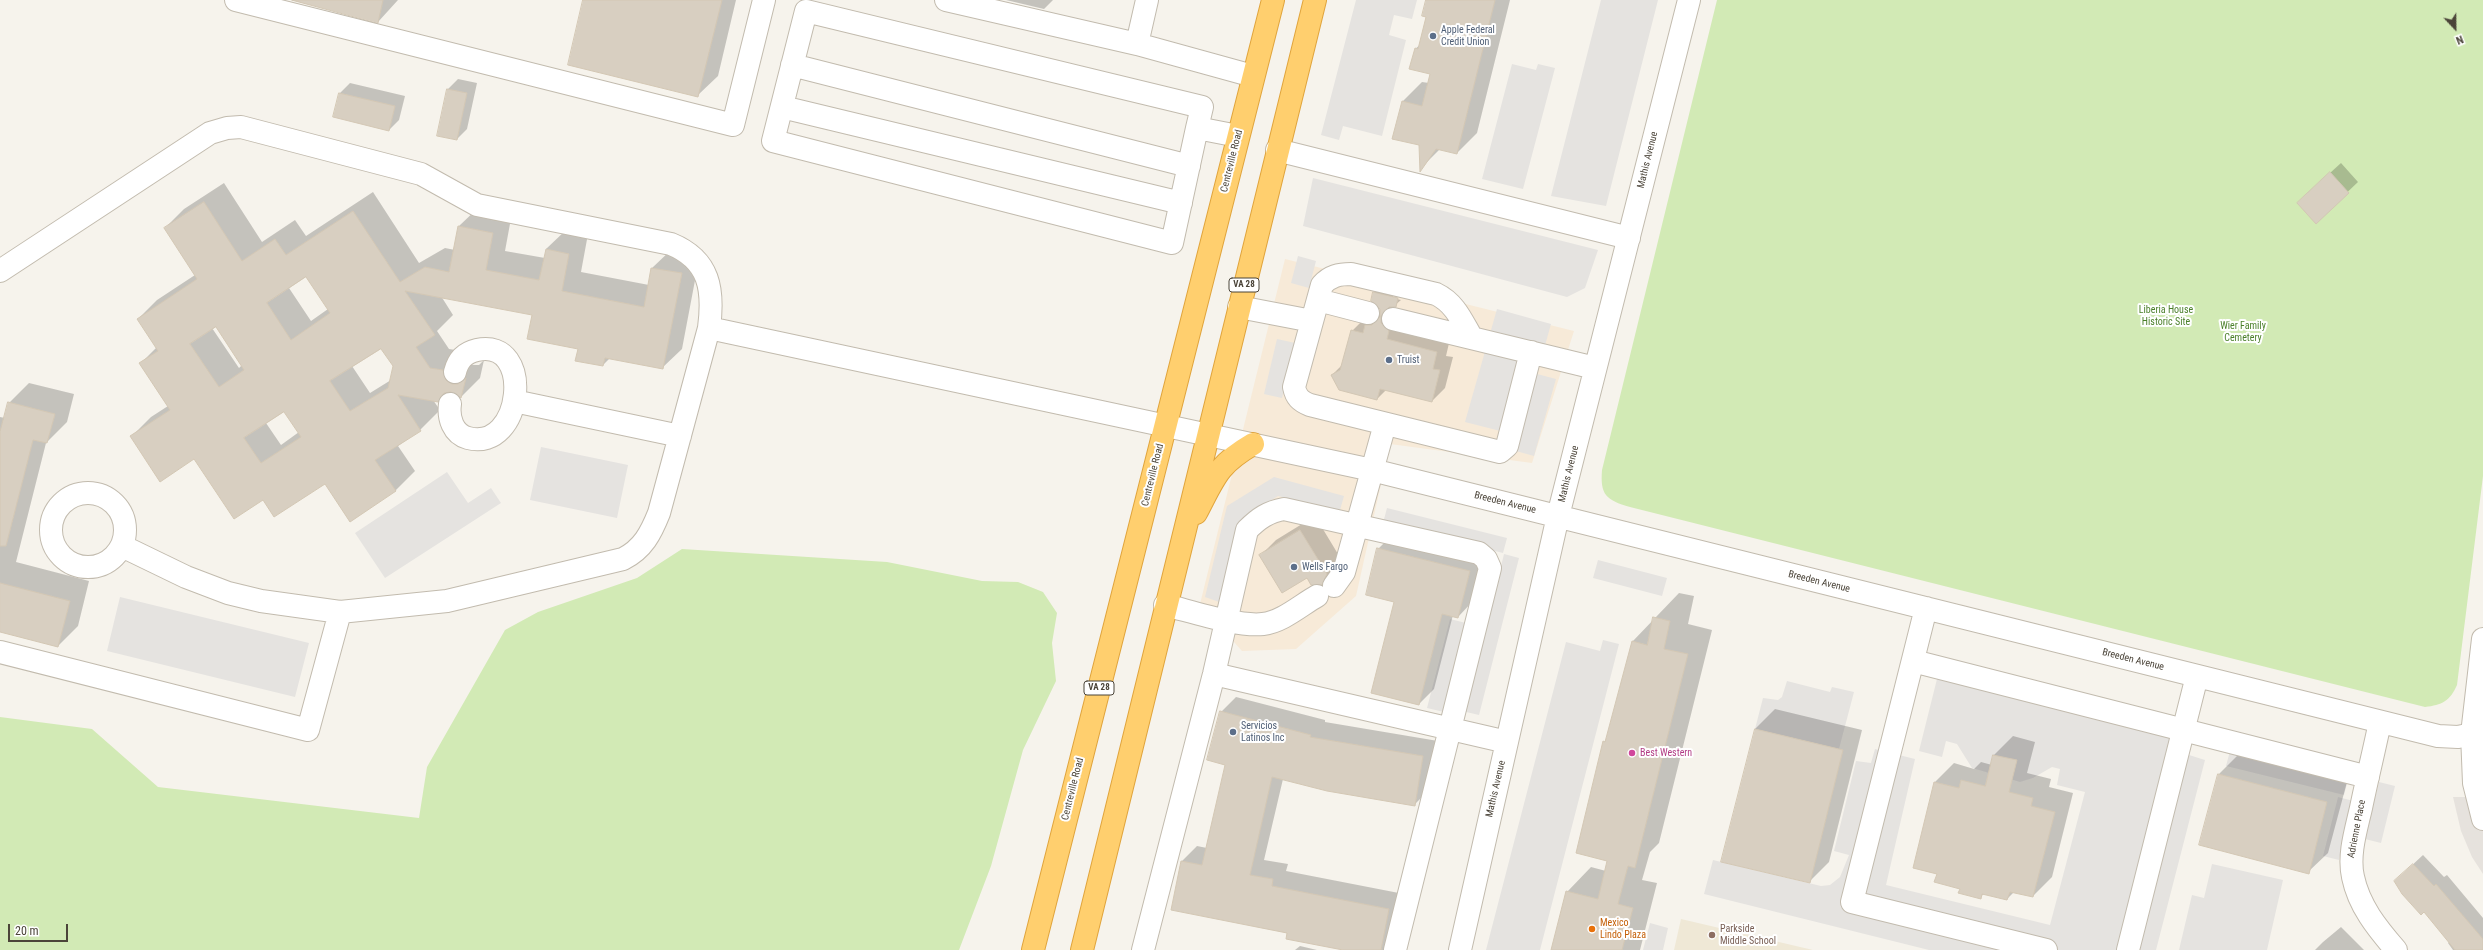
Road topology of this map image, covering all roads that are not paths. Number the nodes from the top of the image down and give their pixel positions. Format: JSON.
{"nodes":[{"id":1,"x":236,"y":0,"type":"edge"},
{"id":2,"x":764,"y":0,"type":"edge"},
{"id":3,"x":946,"y":0,"type":"edge"},
{"id":4,"x":1147,"y":0,"type":"edge"},
{"id":5,"x":1273,"y":0,"type":"edge"},
{"id":6,"x":1315,"y":0,"type":"edge"},
{"id":7,"x":1689,"y":0,"type":"edge"},
{"id":8,"x":1137,"y":44,"type":"junction"},
{"id":9,"x":792,"y":65,"type":"junction"},
{"id":10,"x":1253,"y":76,"type":"junction"},
{"id":11,"x":782,"y":107,"type":"junction"},
{"id":12,"x":1197,"y":128,"type":"junction"},
{"id":13,"x":1238,"y":136,"type":"junction"},
{"id":14,"x":1277,"y":150,"type":"junction"},
{"id":15,"x":1189,"y":166,"type":"junction"},
{"id":16,"x":1181,"y":203,"type":"junction"},
{"id":17,"x":1629,"y":238,"type":"junction"},
{"id":18,"x":0,"y":271,"type":"edge"},
{"id":19,"x":1317,"y":302,"type":"junction"},
{"id":20,"x":1239,"y":306,"type":"junction"},
{"id":21,"x":1368,"y":313,"type":"dead end"},
{"id":22,"x":1393,"y":318,"type":"dead end"},
{"id":23,"x":709,"y":328,"type":"junction"},
{"id":24,"x":1472,"y":338,"type":"junction"},
{"id":25,"x":1531,"y":352,"type":"junction"},
{"id":26,"x":1595,"y":368,"type":"junction"},
{"id":27,"x":455,"y":372,"type":"dead end"},
{"id":28,"x":514,"y":401,"type":"junction"},
{"id":29,"x":450,"y":404,"type":"dead end"},
{"id":30,"x":1384,"y":424,"type":"junction"},
{"id":31,"x":1166,"y":425,"type":"junction"},
{"id":32,"x":1207,"y":433,"type":"junction"},
{"id":33,"x":680,"y":436,"type":"junction"},
{"id":34,"x":1253,"y":444,"type":"junction"},
{"id":35,"x":1372,"y":470,"type":"junction"},
{"id":36,"x":1558,"y":516,"type":"junction"},
{"id":37,"x":1357,"y":526,"type":"junction"},
{"id":38,"x":122,"y":546,"type":"dead end"},
{"id":39,"x":1180,"y":546,"type":"junction"},
{"id":40,"x":1165,"y":605,"type":"junction"},
{"id":41,"x":1926,"y":608,"type":"junction"},
{"id":42,"x":340,"y":612,"type":"junction"},
{"id":43,"x":1227,"y":620,"type":"junction"},
{"id":44,"x":2483,"y":639,"type":"edge"},
{"id":45,"x":0,"y":652,"type":"edge"},
{"id":46,"x":1913,"y":661,"type":"junction"},
{"id":47,"x":1214,"y":674,"type":"junction"},
{"id":48,"x":2197,"y":676,"type":"junction"},
{"id":49,"x":2380,"y":722,"type":"junction"},
{"id":50,"x":2184,"y":729,"type":"junction"},
{"id":51,"x":1451,"y":730,"type":"junction"},
{"id":52,"x":2472,"y":734,"type":"junction"},
{"id":53,"x":1507,"y":742,"type":"junction"},
{"id":54,"x":2368,"y":777,"type":"junction"},
{"id":55,"x":2483,"y":819,"type":"edge"},
{"id":56,"x":1032,"y":950,"type":"edge"},
{"id":57,"x":1082,"y":950,"type":"edge"},
{"id":58,"x":1143,"y":950,"type":"edge"},
{"id":59,"x":1395,"y":950,"type":"edge"},
{"id":60,"x":1460,"y":950,"type":"edge"},
{"id":61,"x":2046,"y":950,"type":"edge"},
{"id":62,"x":2128,"y":950,"type":"edge"},
{"id":63,"x":2396,"y":950,"type":"edge"}],
"edges":[{"from":1,"to":2,"type":"street"},
{"from":3,"to":8,"type":"street"},
{"from":4,"to":8,"type":"street"},
{"from":5,"to":10,"type":"highway","name":"Centreville Road","number":"VA 28"},
{"from":6,"to":14,"type":"highway","number":"VA 28"},
{"from":7,"to":17,"type":"street","name":"Mathis Avenue"},
{"from":8,"to":10,"type":"street"},
{"from":9,"to":11,"type":"street"},
{"from":9,"to":12,"type":"street"},
{"from":9,"to":15,"type":"street"},
{"from":10,"to":13,"type":"highway","name":"Centreville Road","number":"VA 28"},
{"from":11,"to":16,"type":"street"},
{"from":11,"to":16,"type":"street"},
{"from":12,"to":13,"type":"street"},
{"from":12,"to":15,"type":"street"},
{"from":13,"to":31,"type":"highway","name":"Centreville Road","number":"VA 28"},
{"from":14,"to":17,"type":"street"},
{"from":14,"to":20,"type":"highway","number":"VA 28"},
{"from":15,"to":16,"type":"street"},
{"from":17,"to":26,"type":"street","name":"Mathis Avenue"},
{"from":18,"to":23,"type":"street"},
{"from":19,"to":20,"type":"street"},
{"from":19,"to":21,"type":"street"},
{"from":19,"to":24,"type":"street"},
{"from":19,"to":30,"type":"street"},
{"from":20,"to":32,"type":"highway","number":"VA 28"},
{"from":22,"to":24,"type":"street"},
{"from":23,"to":31,"type":"street","name":"Breeden Avenue"},
{"from":23,"to":33,"type":"street"},
{"from":24,"to":25,"type":"street"},
{"from":25,"to":26,"type":"street"},
{"from":25,"to":30,"type":"street"},
{"from":26,"to":36,"type":"street","name":"Mathis Avenue"},
{"from":27,"to":28,"type":"street"},
{"from":28,"to":29,"type":"street"},
{"from":28,"to":33,"type":"street"},
{"from":30,"to":35,"type":"street"},
{"from":31,"to":32,"type":"street","name":"Breeden Avenue"},
{"from":31,"to":56,"type":"highway","name":"Centreville Road","number":"VA 28"},
{"from":32,"to":34,"type":"street","name":"Breeden Avenue"},
{"from":32,"to":39,"type":"highway","number":"VA 28"},
{"from":33,"to":42,"type":"street"},
{"from":34,"to":35,"type":"street","name":"Breeden Avenue"},
{"from":34,"to":39,"type":"highway"},
{"from":35,"to":36,"type":"street","name":"Breeden Avenue"},
{"from":35,"to":37,"type":"street"},
{"from":36,"to":41,"type":"street","name":"Breeden Avenue"},
{"from":36,"to":53,"type":"street","name":"Mathis Avenue"},
{"from":37,"to":43,"type":"street"},
{"from":37,"to":43,"type":"street"},
{"from":37,"to":51,"type":"street"},
{"from":38,"to":42,"type":"street"},
{"from":39,"to":40,"type":"highway","number":"VA 28"},
{"from":40,"to":43,"type":"street"},
{"from":40,"to":57,"type":"highway","number":"VA 28"},
{"from":41,"to":46,"type":"street"},
{"from":41,"to":48,"type":"street","name":"Breeden Avenue"},
{"from":42,"to":45,"type":"street"},
{"from":43,"to":47,"type":"street"},
{"from":44,"to":52,"type":"street"},
{"from":46,"to":50,"type":"street"},
{"from":46,"to":61,"type":"street"},
{"from":47,"to":51,"type":"street"},
{"from":47,"to":58,"type":"street"},
{"from":48,"to":49,"type":"street","name":"Breeden Avenue"},
{"from":48,"to":50,"type":"street"},
{"from":49,"to":52,"type":"street","name":"Breeden Avenue"},
{"from":49,"to":54,"type":"street","name":"Adrienne Place"},
{"from":50,"to":54,"type":"street"},
{"from":50,"to":62,"type":"street"},
{"from":51,"to":53,"type":"street"},
{"from":51,"to":59,"type":"street"},
{"from":52,"to":55,"type":"street"},
{"from":53,"to":60,"type":"street","name":"Mathis Avenue"},
{"from":54,"to":63,"type":"street","name":"Adrienne Place"}]}
